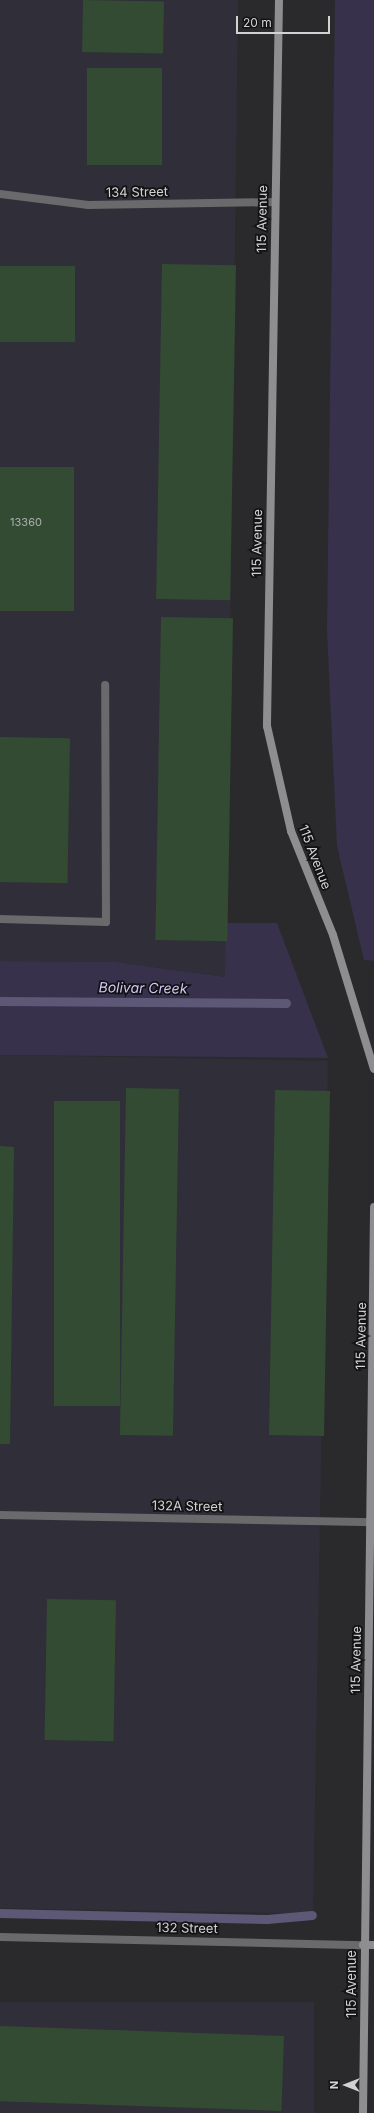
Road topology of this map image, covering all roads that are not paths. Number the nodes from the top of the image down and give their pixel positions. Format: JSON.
{"nodes":[{"id":1,"x":279,"y":0,"type":"edge"},
{"id":2,"x":0,"y":194,"type":"edge"},
{"id":3,"x":274,"y":202,"type":"junction"},
{"id":4,"x":105,"y":685,"type":"dead end"},
{"id":5,"x":0,"y":920,"type":"edge"},
{"id":6,"x":374,"y":1069,"type":"edge"},
{"id":7,"x":374,"y":1207,"type":"edge"},
{"id":8,"x":0,"y":1515,"type":"edge"},
{"id":9,"x":372,"y":1522,"type":"edge"},
{"id":10,"x":0,"y":1937,"type":"edge"},
{"id":11,"x":363,"y":1945,"type":"junction"},
{"id":12,"x":374,"y":1945,"type":"edge"},
{"id":13,"x":363,"y":2113,"type":"edge"}],
"edges":[{"from":1,"to":3,"type":"street","name":"115 Avenue"},
{"from":2,"to":3,"type":"street","name":"134 Street"},
{"from":3,"to":6,"type":"street","name":"115 Avenue"},
{"from":4,"to":5,"type":"street"},
{"from":7,"to":9,"type":"street","name":"115 Avenue"},
{"from":8,"to":9,"type":"street","name":"132A Street"},
{"from":9,"to":11,"type":"street","name":"115 Avenue"},
{"from":10,"to":11,"type":"street","name":"132 Street"},
{"from":11,"to":12,"type":"street","name":"132 Street"},
{"from":11,"to":13,"type":"street","name":"115 Avenue"}]}
